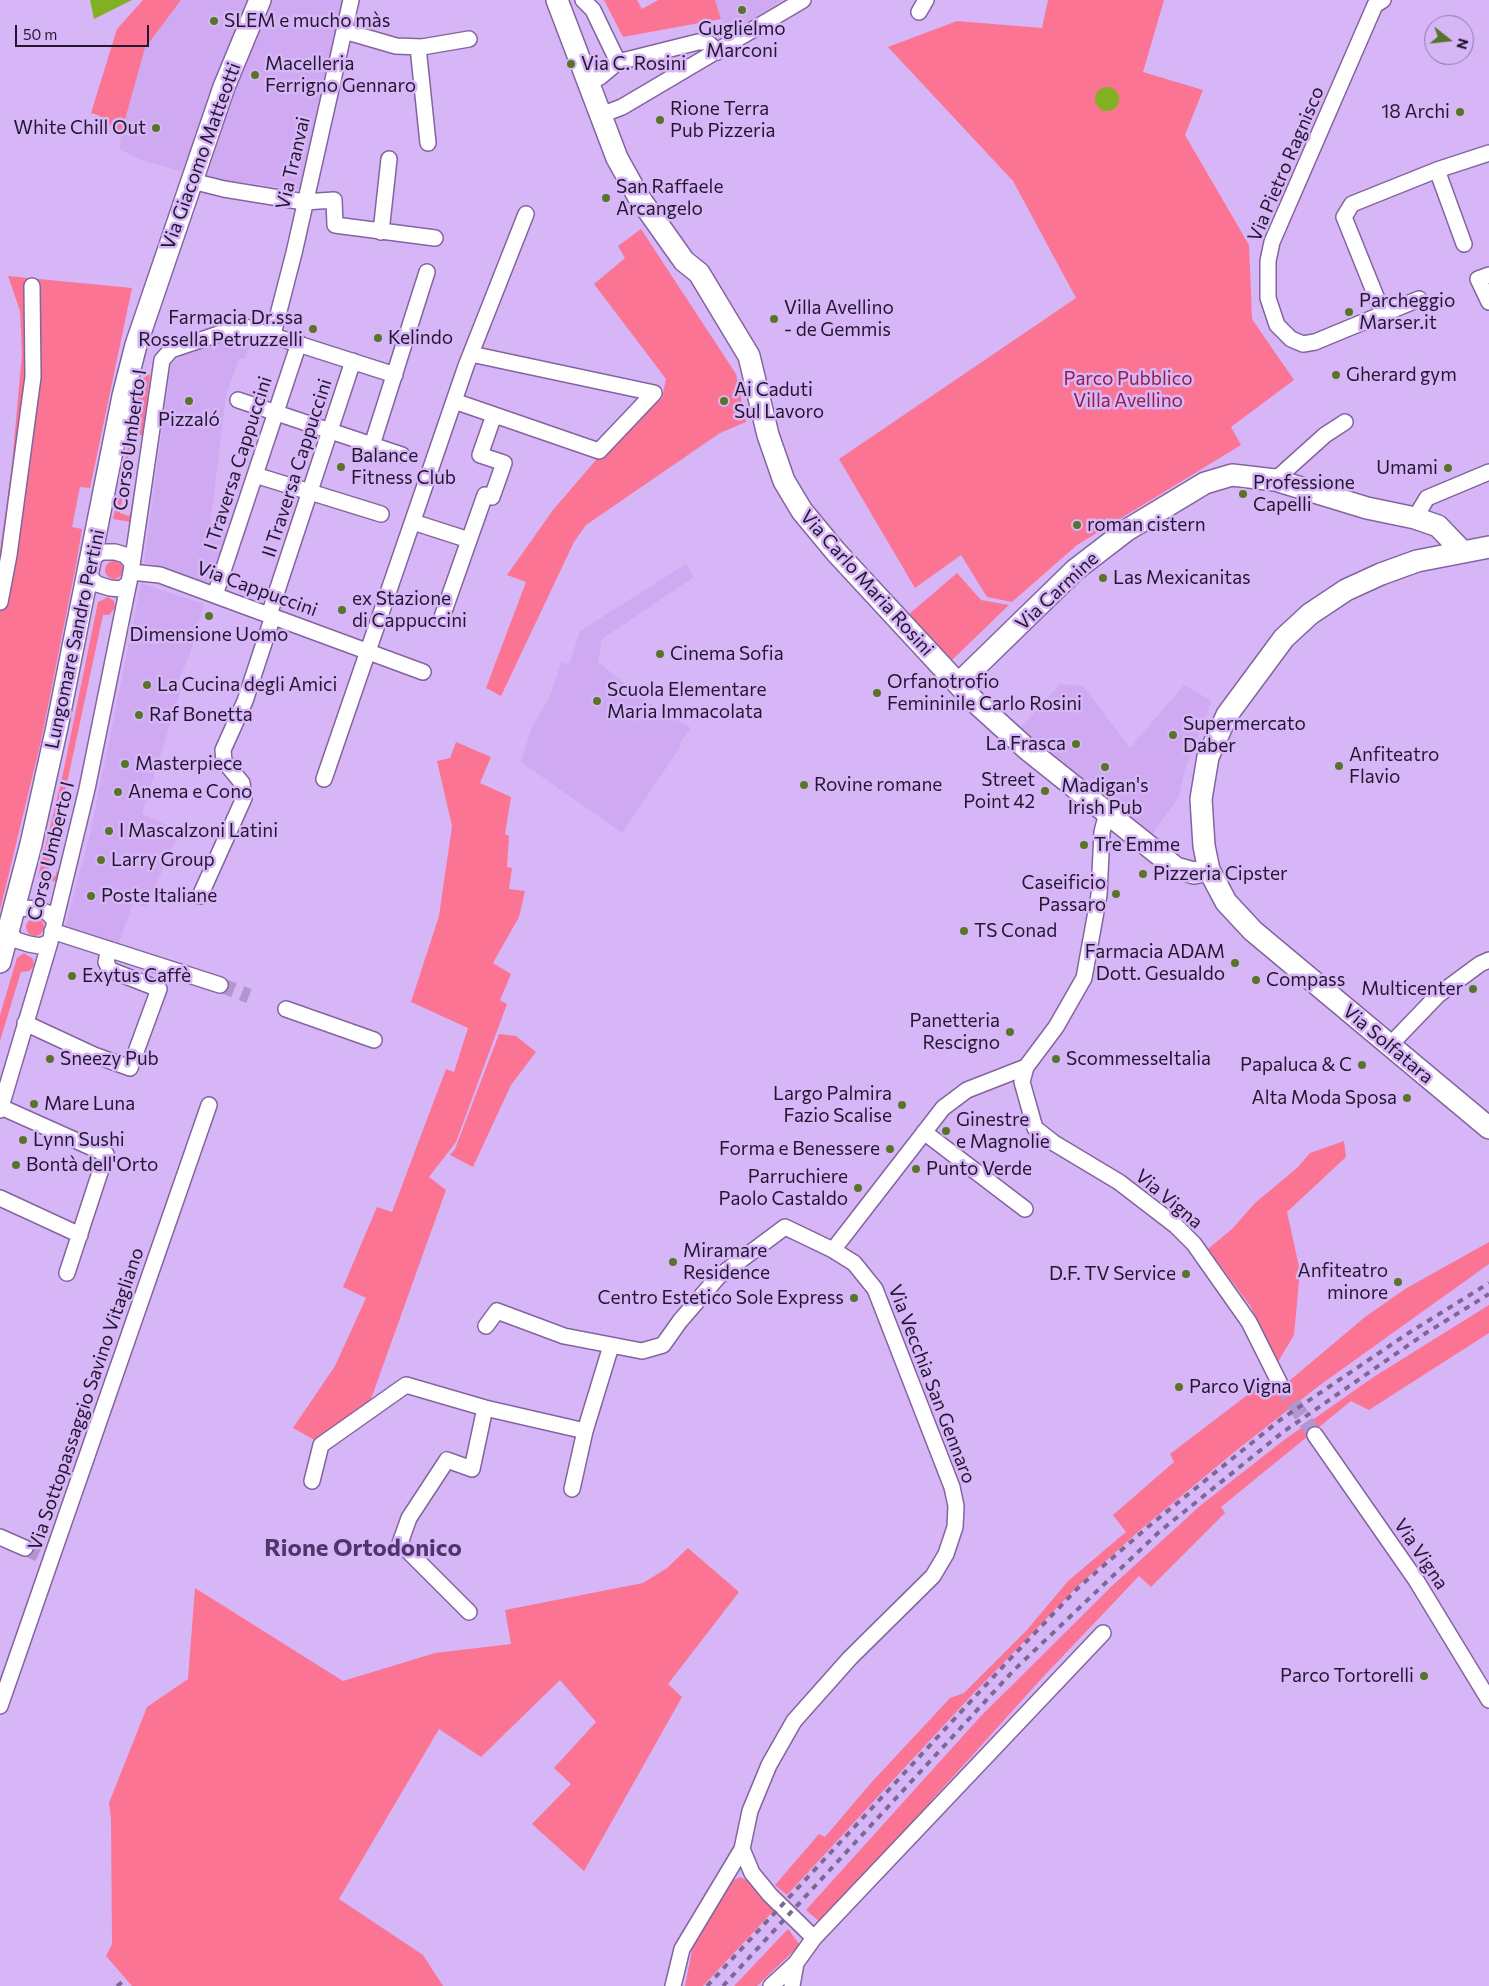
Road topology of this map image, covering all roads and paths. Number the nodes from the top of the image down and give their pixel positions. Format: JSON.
{"nodes":[{"id":1,"x":260,"y":0,"type":"edge"},
{"id":2,"x":351,"y":0,"type":"edge"},
{"id":3,"x":557,"y":0,"type":"edge"},
{"id":4,"x":583,"y":0,"type":"edge"},
{"id":5,"x":803,"y":0,"type":"edge"},
{"id":6,"x":1383,"y":0,"type":"edge"},
{"id":7,"x":344,"y":31,"type":"junction"},
{"id":8,"x":468,"y":39,"type":"dead end"},
{"id":9,"x":418,"y":46,"type":"junction"},
{"id":10,"x":718,"y":52,"type":"junction"},
{"id":11,"x":618,"y":62,"type":"junction"},
{"id":12,"x":588,"y":82,"type":"junction"},
{"id":13,"x":601,"y":116,"type":"junction"},
{"id":14,"x":428,"y":144,"type":"dead end"},
{"id":15,"x":1489,"y":152,"type":"edge"},
{"id":16,"x":389,"y":159,"type":"dead end"},
{"id":17,"x":1437,"y":170,"type":"junction"},
{"id":18,"x":192,"y":181,"type":"junction"},
{"id":19,"x":304,"y":202,"type":"junction"},
{"id":20,"x":526,"y":214,"type":"dead end"},
{"id":21,"x":381,"y":232,"type":"junction"},
{"id":22,"x":435,"y":238,"type":"dead end"},
{"id":23,"x":1464,"y":244,"type":"dead end"},
{"id":24,"x":427,"y":272,"type":"dead end"},
{"id":25,"x":1489,"y":275,"type":"edge"},
{"id":26,"x":32,"y":286,"type":"dead end"},
{"id":27,"x":1419,"y":299,"type":"dead end"},
{"id":28,"x":1489,"y":302,"type":"edge"},
{"id":29,"x":146,"y":314,"type":"joint"},
{"id":30,"x":1383,"y":314,"type":"junction"},
{"id":31,"x":273,"y":334,"type":"junction"},
{"id":32,"x":299,"y":342,"type":"junction"},
{"id":33,"x":471,"y":354,"type":"junction"},
{"id":34,"x":353,"y":361,"type":"junction"},
{"id":35,"x":395,"y":375,"type":"junction"},
{"id":36,"x":238,"y":400,"type":"dead end"},
{"id":37,"x":454,"y":401,"type":"junction"},
{"id":38,"x":276,"y":413,"type":"junction"},
{"id":39,"x":494,"y":415,"type":"junction"},
{"id":40,"x":1345,"y":422,"type":"dead end"},
{"id":41,"x":331,"y":432,"type":"junction"},
{"id":42,"x":372,"y":445,"type":"junction"},
{"id":43,"x":402,"y":455,"type":"dead end"},
{"id":44,"x":1489,"y":472,"type":"edge"},
{"id":45,"x":255,"y":475,"type":"junction"},
{"id":46,"x":1275,"y":480,"type":"junction"},
{"id":47,"x":311,"y":493,"type":"junction"},
{"id":48,"x":381,"y":514,"type":"dead end"},
{"id":49,"x":1415,"y":518,"type":"junction"},
{"id":50,"x":413,"y":522,"type":"junction"},
{"id":51,"x":469,"y":540,"type":"junction"},
{"id":52,"x":1489,"y":547,"type":"edge"},
{"id":53,"x":1462,"y":551,"type":"junction"},
{"id":54,"x":90,"y":566,"type":"junction"},
{"id":55,"x":130,"y":573,"type":"junction"},
{"id":56,"x":215,"y":595,"type":"junction"},
{"id":57,"x":0,"y":602,"type":"edge"},
{"id":58,"x":271,"y":616,"type":"junction"},
{"id":59,"x":442,"y":617,"type":"dead end"},
{"id":60,"x":369,"y":653,"type":"junction"},
{"id":61,"x":423,"y":672,"type":"dead end"},
{"id":62,"x":958,"y":684,"type":"junction"},
{"id":63,"x":324,"y":779,"type":"dead end"},
{"id":64,"x":1107,"y":812,"type":"junction"},
{"id":65,"x":1209,"y":870,"type":"junction"},
{"id":66,"x":200,"y":896,"type":"dead end"},
{"id":67,"x":11,"y":922,"type":"junction"},
{"id":68,"x":53,"y":932,"type":"junction"},
{"id":69,"x":109,"y":949,"type":"junction"},
{"id":70,"x":1489,"y":960,"type":"edge"},
{"id":71,"x":0,"y":962,"type":"edge"},
{"id":72,"x":220,"y":985,"type":"tunnel mouth"},
{"id":73,"x":286,"y":1009,"type":"dead end"},
{"id":74,"x":25,"y":1023,"type":"junction"},
{"id":75,"x":374,"y":1040,"type":"dead end"},
{"id":76,"x":1390,"y":1045,"type":"junction"},
{"id":77,"x":1026,"y":1067,"type":"junction"},
{"id":78,"x":209,"y":1105,"type":"dead end"},
{"id":79,"x":1,"y":1109,"type":"edge"},
{"id":80,"x":1487,"y":1123,"type":"edge"},
{"id":81,"x":924,"y":1132,"type":"junction"},
{"id":82,"x":0,"y":1198,"type":"edge"},
{"id":83,"x":1025,"y":1209,"type":"dead end"},
{"id":84,"x":80,"y":1235,"type":"junction"},
{"id":85,"x":833,"y":1250,"type":"junction"},
{"id":86,"x":67,"y":1273,"type":"dead end"},
{"id":87,"x":486,"y":1326,"type":"dead end"},
{"id":88,"x":611,"y":1346,"type":"junction"},
{"id":89,"x":1280,"y":1384,"type":"tunnel mouth"},
{"id":90,"x":485,"y":1408,"type":"junction"},
{"id":91,"x":585,"y":1431,"type":"junction"},
{"id":92,"x":1315,"y":1435,"type":"tunnel mouth"},
{"id":93,"x":312,"y":1481,"type":"dead end"},
{"id":94,"x":572,"y":1489,"type":"dead end"},
{"id":95,"x":0,"y":1537,"type":"edge"},
{"id":96,"x":25,"y":1548,"type":"tunnel mouth"},
{"id":97,"x":470,"y":1612,"type":"dead end"},
{"id":98,"x":1102,"y":1633,"type":"dead end"},
{"id":99,"x":1489,"y":1700,"type":"edge"},
{"id":100,"x":0,"y":1706,"type":"edge"},
{"id":101,"x":742,"y":1850,"type":"junction"},
{"id":102,"x":814,"y":1938,"type":"junction"},
{"id":103,"x":796,"y":1963,"type":"junction"},
{"id":104,"x":673,"y":1986,"type":"edge"},
{"id":105,"x":771,"y":1986,"type":"edge"},
{"id":106,"x":792,"y":1986,"type":"edge"}],
"edges":[{"from":1,"to":18,"type":"street","name":"Via Giacomo Matteotti"},
{"from":2,"to":7,"type":"street","name":"Via Tranvai"},
{"from":3,"to":12,"type":"street","name":"Via Carlo Maria Rosini"},
{"from":4,"to":11,"type":"street"},
{"from":5,"to":10,"type":"street"},
{"from":6,"to":30,"type":"street","name":"Via Pietro Ragnisco"},
{"from":7,"to":9,"type":"street"},
{"from":7,"to":19,"type":"street","name":"Via Tranvai"},
{"from":8,"to":9,"type":"street"},
{"from":9,"to":14,"type":"street"},
{"from":10,"to":11,"type":"street"},
{"from":10,"to":13,"type":"street"},
{"from":11,"to":12,"type":"street"},
{"from":12,"to":13,"type":"street","name":"Via Carlo Maria Rosini"},
{"from":13,"to":62,"type":"street","name":"Via Carlo Maria Rosini"},
{"from":15,"to":17,"type":"street"},
{"from":16,"to":21,"type":"street"},
{"from":17,"to":23,"type":"street"},
{"from":17,"to":30,"type":"street"},
{"from":18,"to":19,"type":"street"},
{"from":18,"to":29,"type":"street","name":"Via Giacomo Matteotti"},
{"from":19,"to":21,"type":"street"},
{"from":19,"to":31,"type":"street","name":"Via Tranvai"},
{"from":20,"to":33,"type":"street"},
{"from":21,"to":22,"type":"street"},
{"from":24,"to":35,"type":"street"},
{"from":25,"to":28,"type":"street"},
{"from":26,"to":57,"type":"street"},
{"from":27,"to":30,"type":"street"},
{"from":29,"to":54,"type":"street","name":"Lungomare Sandro Pertini"},
{"from":31,"to":32,"type":"street","name":"Corso Umberto I"},
{"from":31,"to":55,"type":"street","name":"Corso Umberto I"},
{"from":32,"to":34,"type":"street","name":"Corso Umberto I"},
{"from":32,"to":38,"type":"street","name":"I Traversa Cappuccini"},
{"from":33,"to":37,"type":"street"},
{"from":33,"to":39,"type":"street"},
{"from":34,"to":35,"type":"street","name":"Corso Umberto I"},
{"from":34,"to":41,"type":"street","name":"II Traversa Cappuccini"},
{"from":35,"to":42,"type":"street"},
{"from":36,"to":38,"type":"street"},
{"from":37,"to":39,"type":"street"},
{"from":37,"to":50,"type":"street"},
{"from":38,"to":41,"type":"street"},
{"from":38,"to":45,"type":"street","name":"I Traversa Cappuccini"},
{"from":39,"to":51,"type":"street"},
{"from":40,"to":46,"type":"street"},
{"from":41,"to":42,"type":"street"},
{"from":41,"to":47,"type":"street","name":"II Traversa Cappuccini"},
{"from":42,"to":43,"type":"street"},
{"from":44,"to":49,"type":"street"},
{"from":45,"to":47,"type":"street"},
{"from":45,"to":56,"type":"street","name":"I Traversa Cappuccini"},
{"from":46,"to":49,"type":"street","name":"Via Carmine"},
{"from":46,"to":62,"type":"street","name":"Via Carmine"},
{"from":47,"to":48,"type":"street"},
{"from":47,"to":58,"type":"street","name":"II Traversa Cappuccini"},
{"from":49,"to":53,"type":"street","name":"Via Carmine"},
{"from":50,"to":51,"type":"street"},
{"from":50,"to":60,"type":"street"},
{"from":51,"to":59,"type":"street"},
{"from":52,"to":53,"type":"street","name":"Via Solfatara"},
{"from":53,"to":65,"type":"street","name":"Via Solfatara"},
{"from":54,"to":55,"type":"street"},
{"from":54,"to":55,"type":"street"},
{"from":54,"to":67,"type":"street","name":"Lungomare Sandro Pertini"},
{"from":55,"to":56,"type":"street","name":"Via Cappuccini"},
{"from":55,"to":68,"type":"street","name":"Corso Umberto I"},
{"from":56,"to":58,"type":"street","name":"Via Cappuccini"},
{"from":58,"to":60,"type":"street","name":"Via Cappuccini"},
{"from":58,"to":66,"type":"street","name":"II Traversa Cappuccini"},
{"from":60,"to":61,"type":"street","name":"Via Cappuccini"},
{"from":60,"to":63,"type":"street"},
{"from":62,"to":64,"type":"street","name":"Via Carlo Maria Rosini"},
{"from":64,"to":65,"type":"street","name":"Via Carlo Maria Rosini"},
{"from":64,"to":77,"type":"street"},
{"from":65,"to":76,"type":"street","name":"Via Solfatara"},
{"from":67,"to":68,"type":"street"},
{"from":67,"to":68,"type":"street"},
{"from":67,"to":71,"type":"street","name":"Lungomare Sandro Pertini"},
{"from":68,"to":69,"type":"street"},
{"from":68,"to":74,"type":"street","name":"Corso Umberto I"},
{"from":69,"to":72,"type":"street"},
{"from":69,"to":74,"type":"street"},
{"from":70,"to":76,"type":"street"},
{"from":73,"to":75,"type":"street"},
{"from":74,"to":79,"type":"street","name":"Corso Umberto I"},
{"from":76,"to":80,"type":"street","name":"Via Solfatara"},
{"from":77,"to":81,"type":"street"},
{"from":77,"to":89,"type":"street","name":"Via Vigna"},
{"from":78,"to":100,"type":"street","name":"Via Sottopassaggio Savino Vitagliano"},
{"from":79,"to":84,"type":"street"},
{"from":81,"to":83,"type":"street"},
{"from":81,"to":85,"type":"street"},
{"from":82,"to":84,"type":"street"},
{"from":84,"to":86,"type":"street"},
{"from":85,"to":88,"type":"street","name":"Via Vecchia San Gennaro"},
{"from":85,"to":101,"type":"street","name":"Via Vecchia San Gennaro"},
{"from":87,"to":88,"type":"street"},
{"from":88,"to":91,"type":"street"},
{"from":90,"to":91,"type":"street"},
{"from":90,"to":93,"type":"street"},
{"from":90,"to":97,"type":"street"},
{"from":91,"to":94,"type":"street"},
{"from":92,"to":99,"type":"street","name":"Via Vigna"},
{"from":95,"to":96,"type":"street"},
{"from":98,"to":102,"type":"street"},
{"from":101,"to":102,"type":"street"},
{"from":101,"to":104,"type":"street","name":"Via Vecchia San Gennaro"},
{"from":102,"to":103,"type":"street"},
{"from":103,"to":105,"type":"street"},
{"from":103,"to":106,"type":"street"}]}
